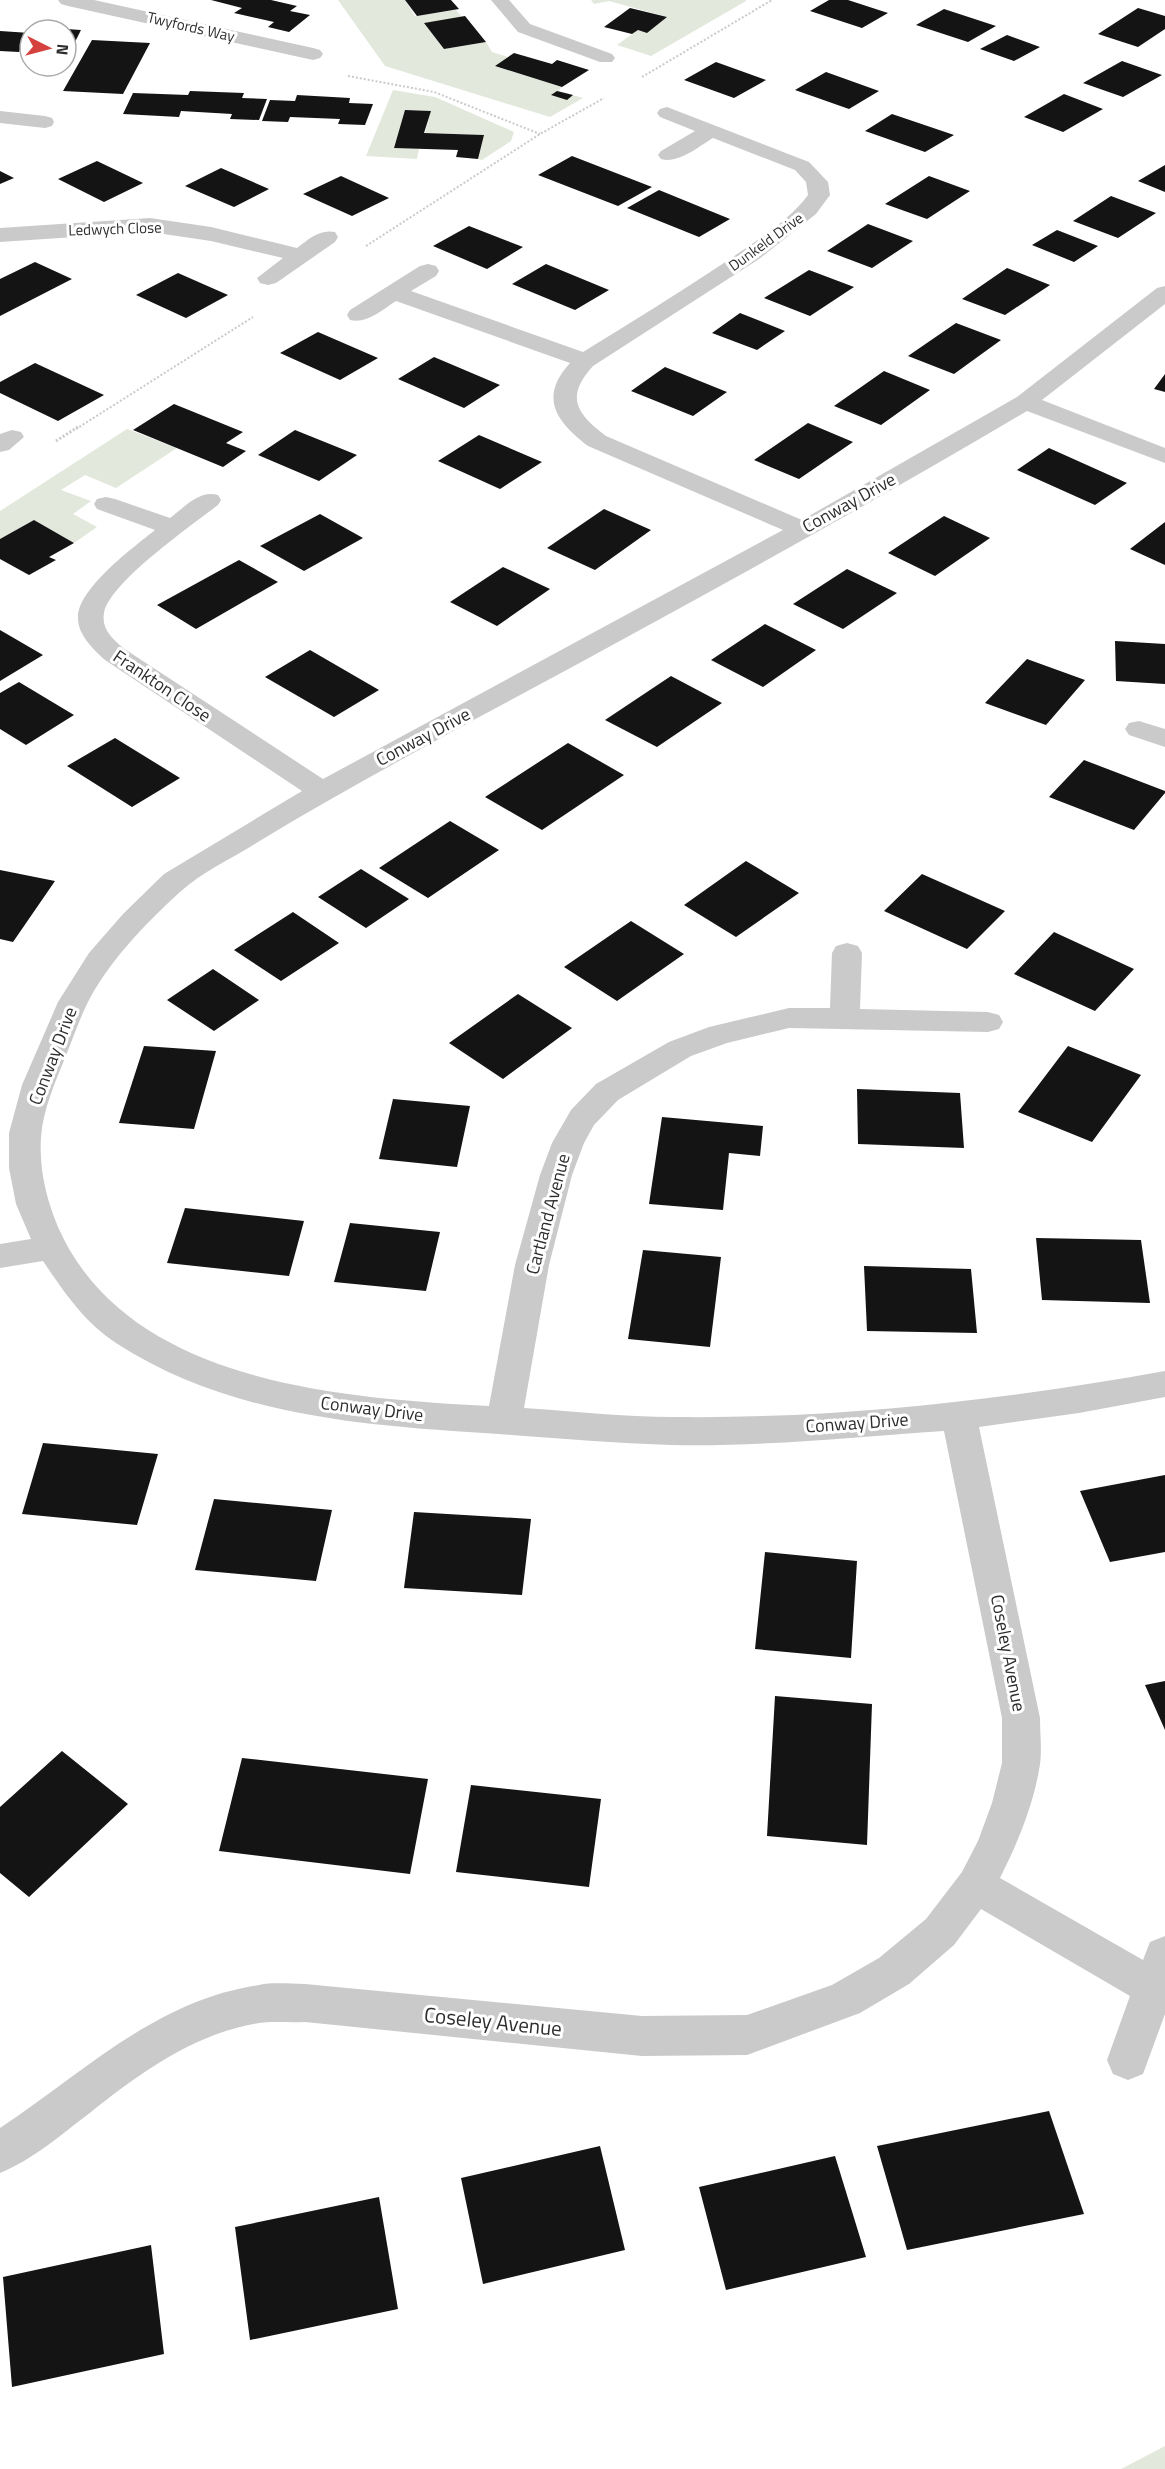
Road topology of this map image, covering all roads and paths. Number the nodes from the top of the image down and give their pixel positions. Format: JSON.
{"nodes":[{"id":1,"x":68,"y":0,"type":"edge"},
{"id":2,"x":500,"y":0,"type":"edge"},
{"id":3,"x":772,"y":0,"type":"edge"},
{"id":4,"x":313,"y":54,"type":"joint"},
{"id":5,"x":606,"y":58,"type":"dead end"},
{"id":6,"x":642,"y":77,"type":"dead end"},
{"id":7,"x":611,"y":94,"type":"dead end"},
{"id":8,"x":667,"y":114,"type":"dead end"},
{"id":9,"x":0,"y":117,"type":"edge"},
{"id":10,"x":45,"y":122,"type":"dead end"},
{"id":11,"x":712,"y":130,"type":"junction"},
{"id":12,"x":540,"y":134,"type":"junction"},
{"id":13,"x":668,"y":155,"type":"dead end"},
{"id":14,"x":0,"y":235,"type":"edge"},
{"id":15,"x":327,"y":237,"type":"dead end"},
{"id":16,"x":357,"y":252,"type":"dead end"},
{"id":17,"x":300,"y":255,"type":"junction"},
{"id":18,"x":428,"y":271,"type":"dead end"},
{"id":19,"x":268,"y":278,"type":"dead end"},
{"id":20,"x":1165,"y":292,"type":"edge"},
{"id":21,"x":394,"y":293,"type":"junction"},
{"id":22,"x":258,"y":314,"type":"dead end"},
{"id":23,"x":358,"y":315,"type":"dead end"},
{"id":24,"x":585,"y":361,"type":"junction"},
{"id":25,"x":1025,"y":402,"type":"junction"},
{"id":26,"x":56,"y":442,"type":"dead end"},
{"id":27,"x":1165,"y":456,"type":"edge"},
{"id":28,"x":209,"y":500,"type":"dead end"},
{"id":29,"x":106,"y":504,"type":"dead end"},
{"id":30,"x":175,"y":528,"type":"junction"},
{"id":31,"x":802,"y":529,"type":"junction"},
{"id":32,"x":1139,"y":729,"type":"dead end"},
{"id":33,"x":1165,"y":739,"type":"edge"},
{"id":34,"x":322,"y":791,"type":"junction"},
{"id":35,"x":847,"y":953,"type":"dead end"},
{"id":36,"x":845,"y":1017,"type":"junction"},
{"id":37,"x":988,"y":1022,"type":"dead end"},
{"id":38,"x":51,"y":1248,"type":"junction"},
{"id":39,"x":0,"y":1256,"type":"edge"},
{"id":40,"x":1165,"y":1384,"type":"edge"},
{"id":41,"x":958,"y":1416,"type":"junction"},
{"id":42,"x":504,"y":1421,"type":"junction"},
{"id":43,"x":976,"y":1885,"type":"junction"},
{"id":44,"x":1159,"y":1972,"type":"edge"},
{"id":45,"x":1128,"y":2060,"type":"dead end"},
{"id":46,"x":0,"y":2152,"type":"edge"}],
"edges":[{"from":1,"to":4,"type":"street","name":"Twyfords Way"},
{"from":2,"to":5,"type":"lane"},
{"from":3,"to":6,"type":"path"},
{"from":4,"to":12,"type":"path"},
{"from":7,"to":12,"type":"path"},
{"from":8,"to":11,"type":"street","name":"Dunkeld Drive"},
{"from":9,"to":10,"type":"lane"},
{"from":11,"to":13,"type":"street"},
{"from":11,"to":24,"type":"street","name":"Dunkeld Drive"},
{"from":12,"to":16,"type":"path"},
{"from":14,"to":17,"type":"street","name":"Ledwych Close"},
{"from":15,"to":17,"type":"street"},
{"from":17,"to":19,"type":"street"},
{"from":18,"to":21,"type":"street"},
{"from":20,"to":25,"type":"street","name":"Conway Drive"},
{"from":21,"to":23,"type":"street"},
{"from":21,"to":24,"type":"street"},
{"from":22,"to":26,"type":"path"},
{"from":24,"to":31,"type":"street","name":"Dunkeld Drive"},
{"from":25,"to":27,"type":"street"},
{"from":25,"to":31,"type":"street","name":"Conway Drive"},
{"from":28,"to":30,"type":"street","name":"Frankton Close"},
{"from":29,"to":30,"type":"street"},
{"from":30,"to":34,"type":"street","name":"Frankton Close"},
{"from":31,"to":34,"type":"street","name":"Conway Drive"},
{"from":32,"to":33,"type":"street"},
{"from":34,"to":38,"type":"street","name":"Conway Drive"},
{"from":35,"to":36,"type":"street"},
{"from":36,"to":37,"type":"street","name":"Cartland Avenue"},
{"from":36,"to":42,"type":"street","name":"Cartland Avenue"},
{"from":38,"to":39,"type":"street"},
{"from":38,"to":42,"type":"street","name":"Conway Drive"},
{"from":40,"to":41,"type":"street","name":"Conway Drive"},
{"from":41,"to":42,"type":"street","name":"Conway Drive"},
{"from":41,"to":43,"type":"street","name":"Coseley Avenue"},
{"from":43,"to":44,"type":"street"},
{"from":43,"to":46,"type":"street","name":"Coseley Avenue"},
{"from":44,"to":45,"type":"street"}]}
